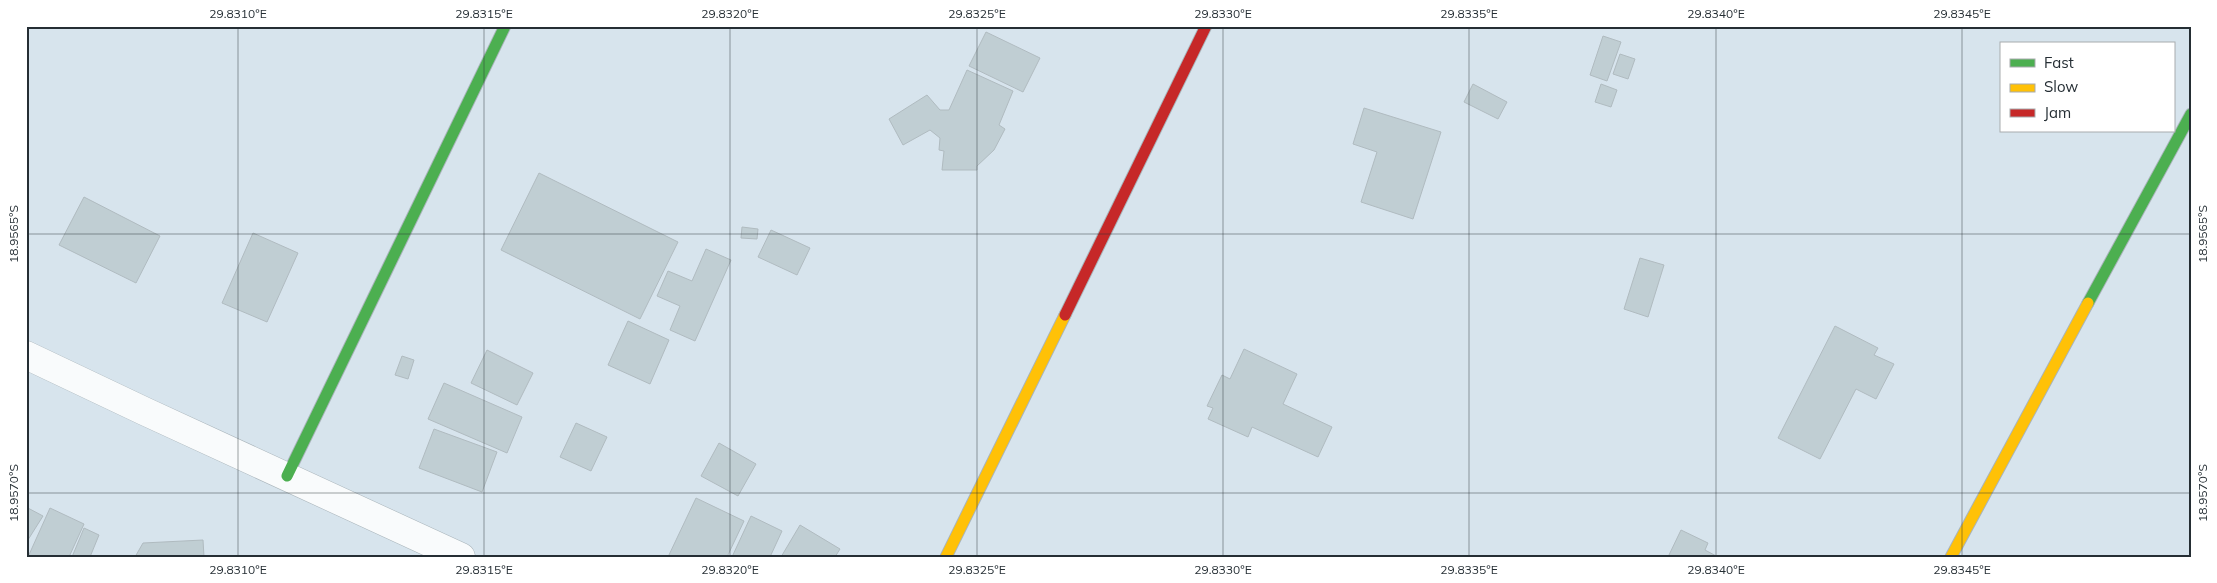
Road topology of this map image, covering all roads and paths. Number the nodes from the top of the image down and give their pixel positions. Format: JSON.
{"nodes":[{"id":1,"x":505,"y":26,"type":"edge"},
{"id":2,"x":1206,"y":26,"type":"edge"},
{"id":3,"x":2191,"y":114,"type":"edge"},
{"id":4,"x":26,"y":355,"type":"edge"},
{"id":5,"x":287,"y":476,"type":"junction"},
{"id":6,"x":461,"y":557,"type":"edge"},
{"id":7,"x":946,"y":557,"type":"edge"},
{"id":8,"x":1951,"y":557,"type":"edge"}],
"edges":[{"from":1,"to":5,"type":"street"},
{"from":2,"to":7,"type":"street"},
{"from":3,"to":8,"type":"street"},
{"from":4,"to":5,"type":"street"},
{"from":5,"to":6,"type":"street"}]}
